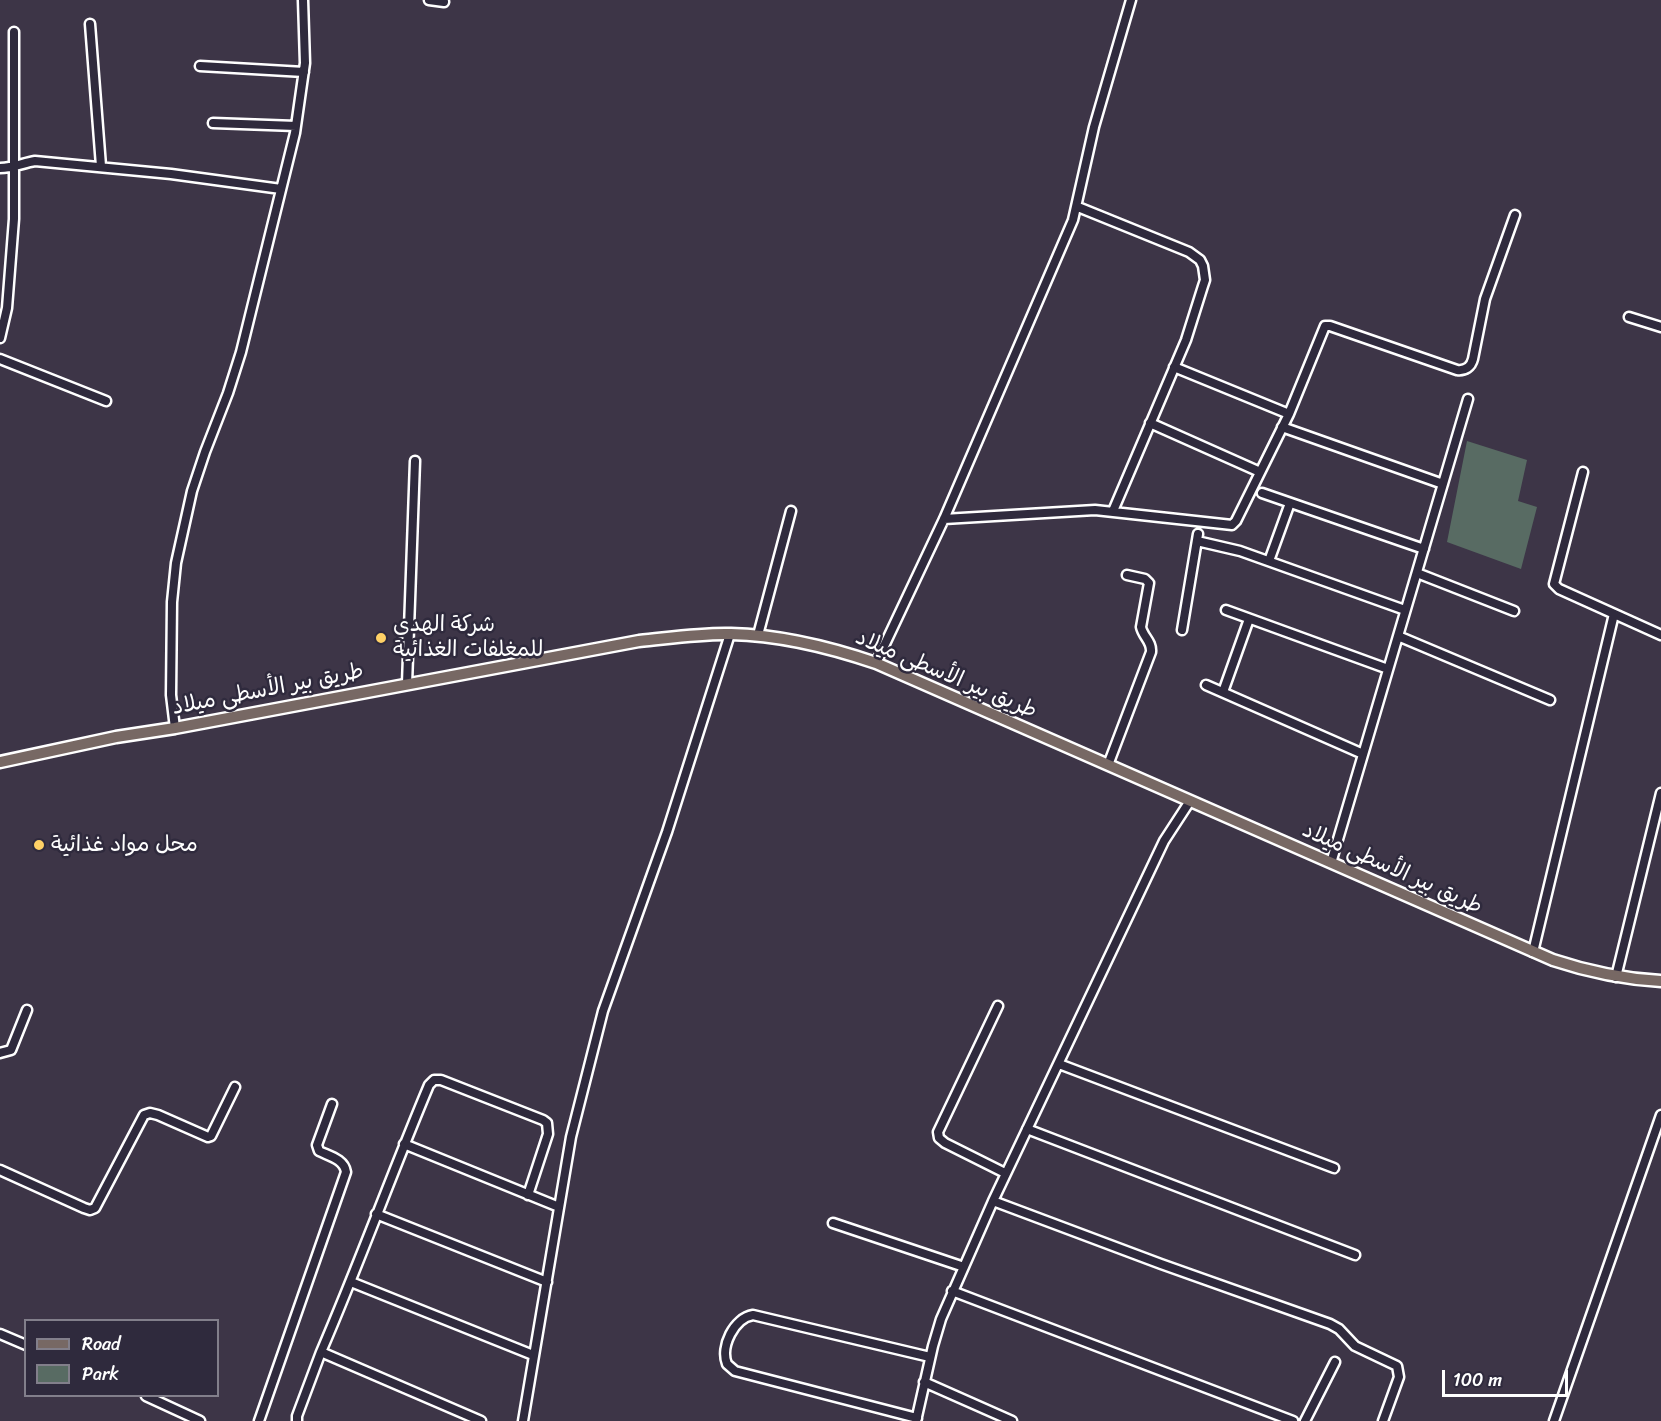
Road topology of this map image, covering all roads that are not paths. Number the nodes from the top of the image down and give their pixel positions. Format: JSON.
{"nodes":[{"id":1,"x":303,"y":0,"type":"edge"},
{"id":2,"x":429,"y":0,"type":"edge"},
{"id":3,"x":1131,"y":0,"type":"edge"},
{"id":4,"x":444,"y":2,"type":"edge"},
{"id":5,"x":90,"y":24,"type":"dead end"},
{"id":6,"x":14,"y":32,"type":"dead end"},
{"id":7,"x":200,"y":66,"type":"dead end"},
{"id":8,"x":304,"y":72,"type":"junction"},
{"id":9,"x":213,"y":123,"type":"dead end"},
{"id":10,"x":296,"y":126,"type":"junction"},
{"id":11,"x":101,"y":166,"type":"junction"},
{"id":12,"x":0,"y":168,"type":"edge"},
{"id":13,"x":13,"y":168,"type":"junction"},
{"id":14,"x":281,"y":189,"type":"junction"},
{"id":15,"x":1077,"y":207,"type":"junction"},
{"id":16,"x":1515,"y":214,"type":"dead end"},
{"id":17,"x":1629,"y":317,"type":"dead end"},
{"id":18,"x":1661,"y":327,"type":"edge"},
{"id":19,"x":0,"y":338,"type":"edge"},
{"id":20,"x":0,"y":359,"type":"edge"},
{"id":21,"x":1174,"y":368,"type":"junction"},
{"id":22,"x":1468,"y":399,"type":"dead end"},
{"id":23,"x":106,"y":401,"type":"dead end"},
{"id":24,"x":1289,"y":414,"type":"junction"},
{"id":25,"x":1150,"y":423,"type":"junction"},
{"id":26,"x":1282,"y":427,"type":"junction"},
{"id":27,"x":415,"y":460,"type":"dead end"},
{"id":28,"x":1260,"y":472,"type":"junction"},
{"id":29,"x":1583,"y":472,"type":"dead end"},
{"id":30,"x":1443,"y":484,"type":"junction"},
{"id":31,"x":1262,"y":493,"type":"dead end"},
{"id":32,"x":1290,"y":503,"type":"junction"},
{"id":33,"x":791,"y":511,"type":"dead end"},
{"id":34,"x":1113,"y":511,"type":"junction"},
{"id":35,"x":944,"y":519,"type":"junction"},
{"id":36,"x":1424,"y":549,"type":"junction"},
{"id":37,"x":1269,"y":561,"type":"junction"},
{"id":38,"x":1417,"y":573,"type":"junction"},
{"id":39,"x":1126,"y":575,"type":"dead end"},
{"id":40,"x":1226,"y":610,"type":"dead end"},
{"id":41,"x":1406,"y":610,"type":"junction"},
{"id":42,"x":1514,"y":611,"type":"dead end"},
{"id":43,"x":1614,"y":614,"type":"junction"},
{"id":44,"x":1249,"y":620,"type":"junction"},
{"id":45,"x":1182,"y":630,"type":"dead end"},
{"id":46,"x":730,"y":634,"type":"junction"},
{"id":47,"x":758,"y":635,"type":"junction"},
{"id":48,"x":1661,"y":635,"type":"edge"},
{"id":49,"x":1398,"y":636,"type":"junction"},
{"id":50,"x":876,"y":663,"type":"junction"},
{"id":51,"x":1388,"y":669,"type":"junction"},
{"id":52,"x":407,"y":684,"type":"junction"},
{"id":53,"x":1206,"y":685,"type":"dead end"},
{"id":54,"x":1223,"y":692,"type":"junction"},
{"id":55,"x":1550,"y":700,"type":"dead end"},
{"id":56,"x":175,"y":728,"type":"junction"},
{"id":57,"x":1363,"y":754,"type":"junction"},
{"id":58,"x":0,"y":762,"type":"edge"},
{"id":59,"x":1108,"y":765,"type":"junction"},
{"id":60,"x":1661,"y":793,"type":"edge"},
{"id":61,"x":1190,"y":801,"type":"junction"},
{"id":62,"x":1330,"y":863,"type":"junction"},
{"id":63,"x":1533,"y":952,"type":"junction"},
{"id":64,"x":1616,"y":977,"type":"junction"},
{"id":65,"x":1661,"y":981,"type":"edge"},
{"id":66,"x":998,"y":1006,"type":"dead end"},
{"id":67,"x":27,"y":1010,"type":"dead end"},
{"id":68,"x":0,"y":1053,"type":"edge"},
{"id":69,"x":1059,"y":1064,"type":"junction"},
{"id":70,"x":235,"y":1087,"type":"dead end"},
{"id":71,"x":332,"y":1104,"type":"dead end"},
{"id":72,"x":1661,"y":1115,"type":"edge"},
{"id":73,"x":1027,"y":1129,"type":"junction"},
{"id":74,"x":404,"y":1144,"type":"junction"},
{"id":75,"x":1334,"y":1168,"type":"dead end"},
{"id":76,"x":0,"y":1170,"type":"edge"},
{"id":77,"x":1005,"y":1173,"type":"junction"},
{"id":78,"x":528,"y":1195,"type":"junction"},
{"id":79,"x":993,"y":1201,"type":"junction"},
{"id":80,"x":560,"y":1208,"type":"junction"},
{"id":81,"x":376,"y":1215,"type":"junction"},
{"id":82,"x":832,"y":1223,"type":"dead end"},
{"id":83,"x":1356,"y":1255,"type":"dead end"},
{"id":84,"x":964,"y":1267,"type":"junction"},
{"id":85,"x":351,"y":1282,"type":"junction"},
{"id":86,"x":547,"y":1282,"type":"junction"},
{"id":87,"x":952,"y":1291,"type":"junction"},
{"id":88,"x":0,"y":1334,"type":"edge"},
{"id":89,"x":24,"y":1344,"type":"edge"},
{"id":90,"x":321,"y":1352,"type":"junction"},
{"id":91,"x":533,"y":1356,"type":"junction"},
{"id":92,"x":930,"y":1358,"type":"junction"},
{"id":93,"x":1335,"y":1362,"type":"dead end"},
{"id":94,"x":924,"y":1382,"type":"junction"},
{"id":95,"x":150,"y":1397,"type":"edge"},
{"id":96,"x":917,"y":1420,"type":"edge"},
{"id":97,"x":201,"y":1421,"type":"edge"},
{"id":98,"x":260,"y":1421,"type":"edge"},
{"id":99,"x":297,"y":1421,"type":"edge"},
{"id":100,"x":481,"y":1421,"type":"edge"},
{"id":101,"x":523,"y":1421,"type":"edge"},
{"id":102,"x":1012,"y":1421,"type":"edge"},
{"id":103,"x":1293,"y":1421,"type":"edge"},
{"id":104,"x":1305,"y":1421,"type":"edge"},
{"id":105,"x":1383,"y":1421,"type":"edge"},
{"id":106,"x":1554,"y":1421,"type":"edge"}],
"edges":[{"from":1,"to":8,"type":"street"},
{"from":2,"to":4,"type":"street"},
{"from":3,"to":15,"type":"street"},
{"from":5,"to":11,"type":"street"},
{"from":6,"to":13,"type":"street"},
{"from":7,"to":8,"type":"street"},
{"from":8,"to":10,"type":"street"},
{"from":9,"to":10,"type":"street"},
{"from":10,"to":14,"type":"street"},
{"from":11,"to":13,"type":"street"},
{"from":11,"to":14,"type":"street"},
{"from":12,"to":13,"type":"street"},
{"from":13,"to":19,"type":"street"},
{"from":14,"to":56,"type":"street"},
{"from":15,"to":21,"type":"street"},
{"from":15,"to":35,"type":"street"},
{"from":16,"to":24,"type":"street"},
{"from":17,"to":18,"type":"street"},
{"from":20,"to":23,"type":"street"},
{"from":21,"to":24,"type":"street"},
{"from":21,"to":25,"type":"street"},
{"from":22,"to":30,"type":"street"},
{"from":24,"to":26,"type":"street"},
{"from":25,"to":28,"type":"street"},
{"from":25,"to":34,"type":"street"},
{"from":26,"to":28,"type":"street"},
{"from":26,"to":30,"type":"street"},
{"from":27,"to":52,"type":"street"},
{"from":28,"to":34,"type":"street"},
{"from":29,"to":43,"type":"street"},
{"from":30,"to":36,"type":"street"},
{"from":31,"to":32,"type":"street"},
{"from":32,"to":36,"type":"street"},
{"from":32,"to":37,"type":"street"},
{"from":33,"to":47,"type":"street"},
{"from":34,"to":35,"type":"street"},
{"from":35,"to":50,"type":"street"},
{"from":36,"to":38,"type":"street"},
{"from":37,"to":41,"type":"street"},
{"from":37,"to":45,"type":"street"},
{"from":38,"to":41,"type":"street"},
{"from":38,"to":42,"type":"street"},
{"from":39,"to":59,"type":"street"},
{"from":40,"to":44,"type":"street"},
{"from":41,"to":49,"type":"street"},
{"from":43,"to":48,"type":"street"},
{"from":43,"to":63,"type":"street"},
{"from":44,"to":51,"type":"street"},
{"from":44,"to":54,"type":"street"},
{"from":46,"to":47,"type":"main road","name":"طريق بير الأسطى ميلاد"},
{"from":46,"to":52,"type":"main road","name":"طريق بير الأسطى ميلاد"},
{"from":46,"to":80,"type":"street"},
{"from":47,"to":50,"type":"main road","name":"طريق بير الأسطى ميلاد"},
{"from":49,"to":51,"type":"street"},
{"from":49,"to":55,"type":"street"},
{"from":50,"to":59,"type":"main road","name":"طريق بير الأسطى ميلاد"},
{"from":51,"to":57,"type":"street"},
{"from":52,"to":56,"type":"main road","name":"طريق بير الأسطى ميلاد"},
{"from":53,"to":54,"type":"street"},
{"from":54,"to":57,"type":"street"},
{"from":56,"to":58,"type":"main road","name":"طريق بير الأسطى ميلاد"},
{"from":57,"to":62,"type":"street"},
{"from":59,"to":61,"type":"main road","name":"طريق بير الأسطى ميلاد"},
{"from":60,"to":64,"type":"street"},
{"from":61,"to":62,"type":"main road","name":"طريق بير الأسطى ميلاد"},
{"from":61,"to":69,"type":"street"},
{"from":62,"to":63,"type":"main road","name":"طريق بير الأسطى ميلاد"},
{"from":63,"to":64,"type":"main road","name":"طريق بير الأسطى ميلاد"},
{"from":64,"to":65,"type":"main road","name":"طريق بير الأسطى ميلاد"},
{"from":66,"to":77,"type":"street"},
{"from":67,"to":68,"type":"street"},
{"from":69,"to":73,"type":"street"},
{"from":69,"to":75,"type":"street"},
{"from":70,"to":76,"type":"street"},
{"from":71,"to":98,"type":"street"},
{"from":72,"to":106,"type":"street"},
{"from":73,"to":77,"type":"street"},
{"from":73,"to":83,"type":"street"},
{"from":74,"to":78,"type":"street"},
{"from":74,"to":78,"type":"street"},
{"from":74,"to":81,"type":"street"},
{"from":77,"to":79,"type":"street"},
{"from":78,"to":80,"type":"street"},
{"from":79,"to":84,"type":"street"},
{"from":79,"to":105,"type":"street"},
{"from":80,"to":86,"type":"street"},
{"from":81,"to":85,"type":"street"},
{"from":81,"to":86,"type":"street"},
{"from":82,"to":84,"type":"street"},
{"from":84,"to":87,"type":"street"},
{"from":85,"to":90,"type":"street"},
{"from":85,"to":91,"type":"street"},
{"from":86,"to":91,"type":"street"},
{"from":87,"to":92,"type":"street"},
{"from":87,"to":103,"type":"street"},
{"from":88,"to":89,"type":"street"},
{"from":90,"to":99,"type":"street"},
{"from":90,"to":100,"type":"street"},
{"from":91,"to":101,"type":"street"},
{"from":92,"to":94,"type":"street"},
{"from":92,"to":96,"type":"street"},
{"from":93,"to":104,"type":"street"},
{"from":94,"to":96,"type":"street"},
{"from":94,"to":102,"type":"street"},
{"from":95,"to":97,"type":"street"}]}
